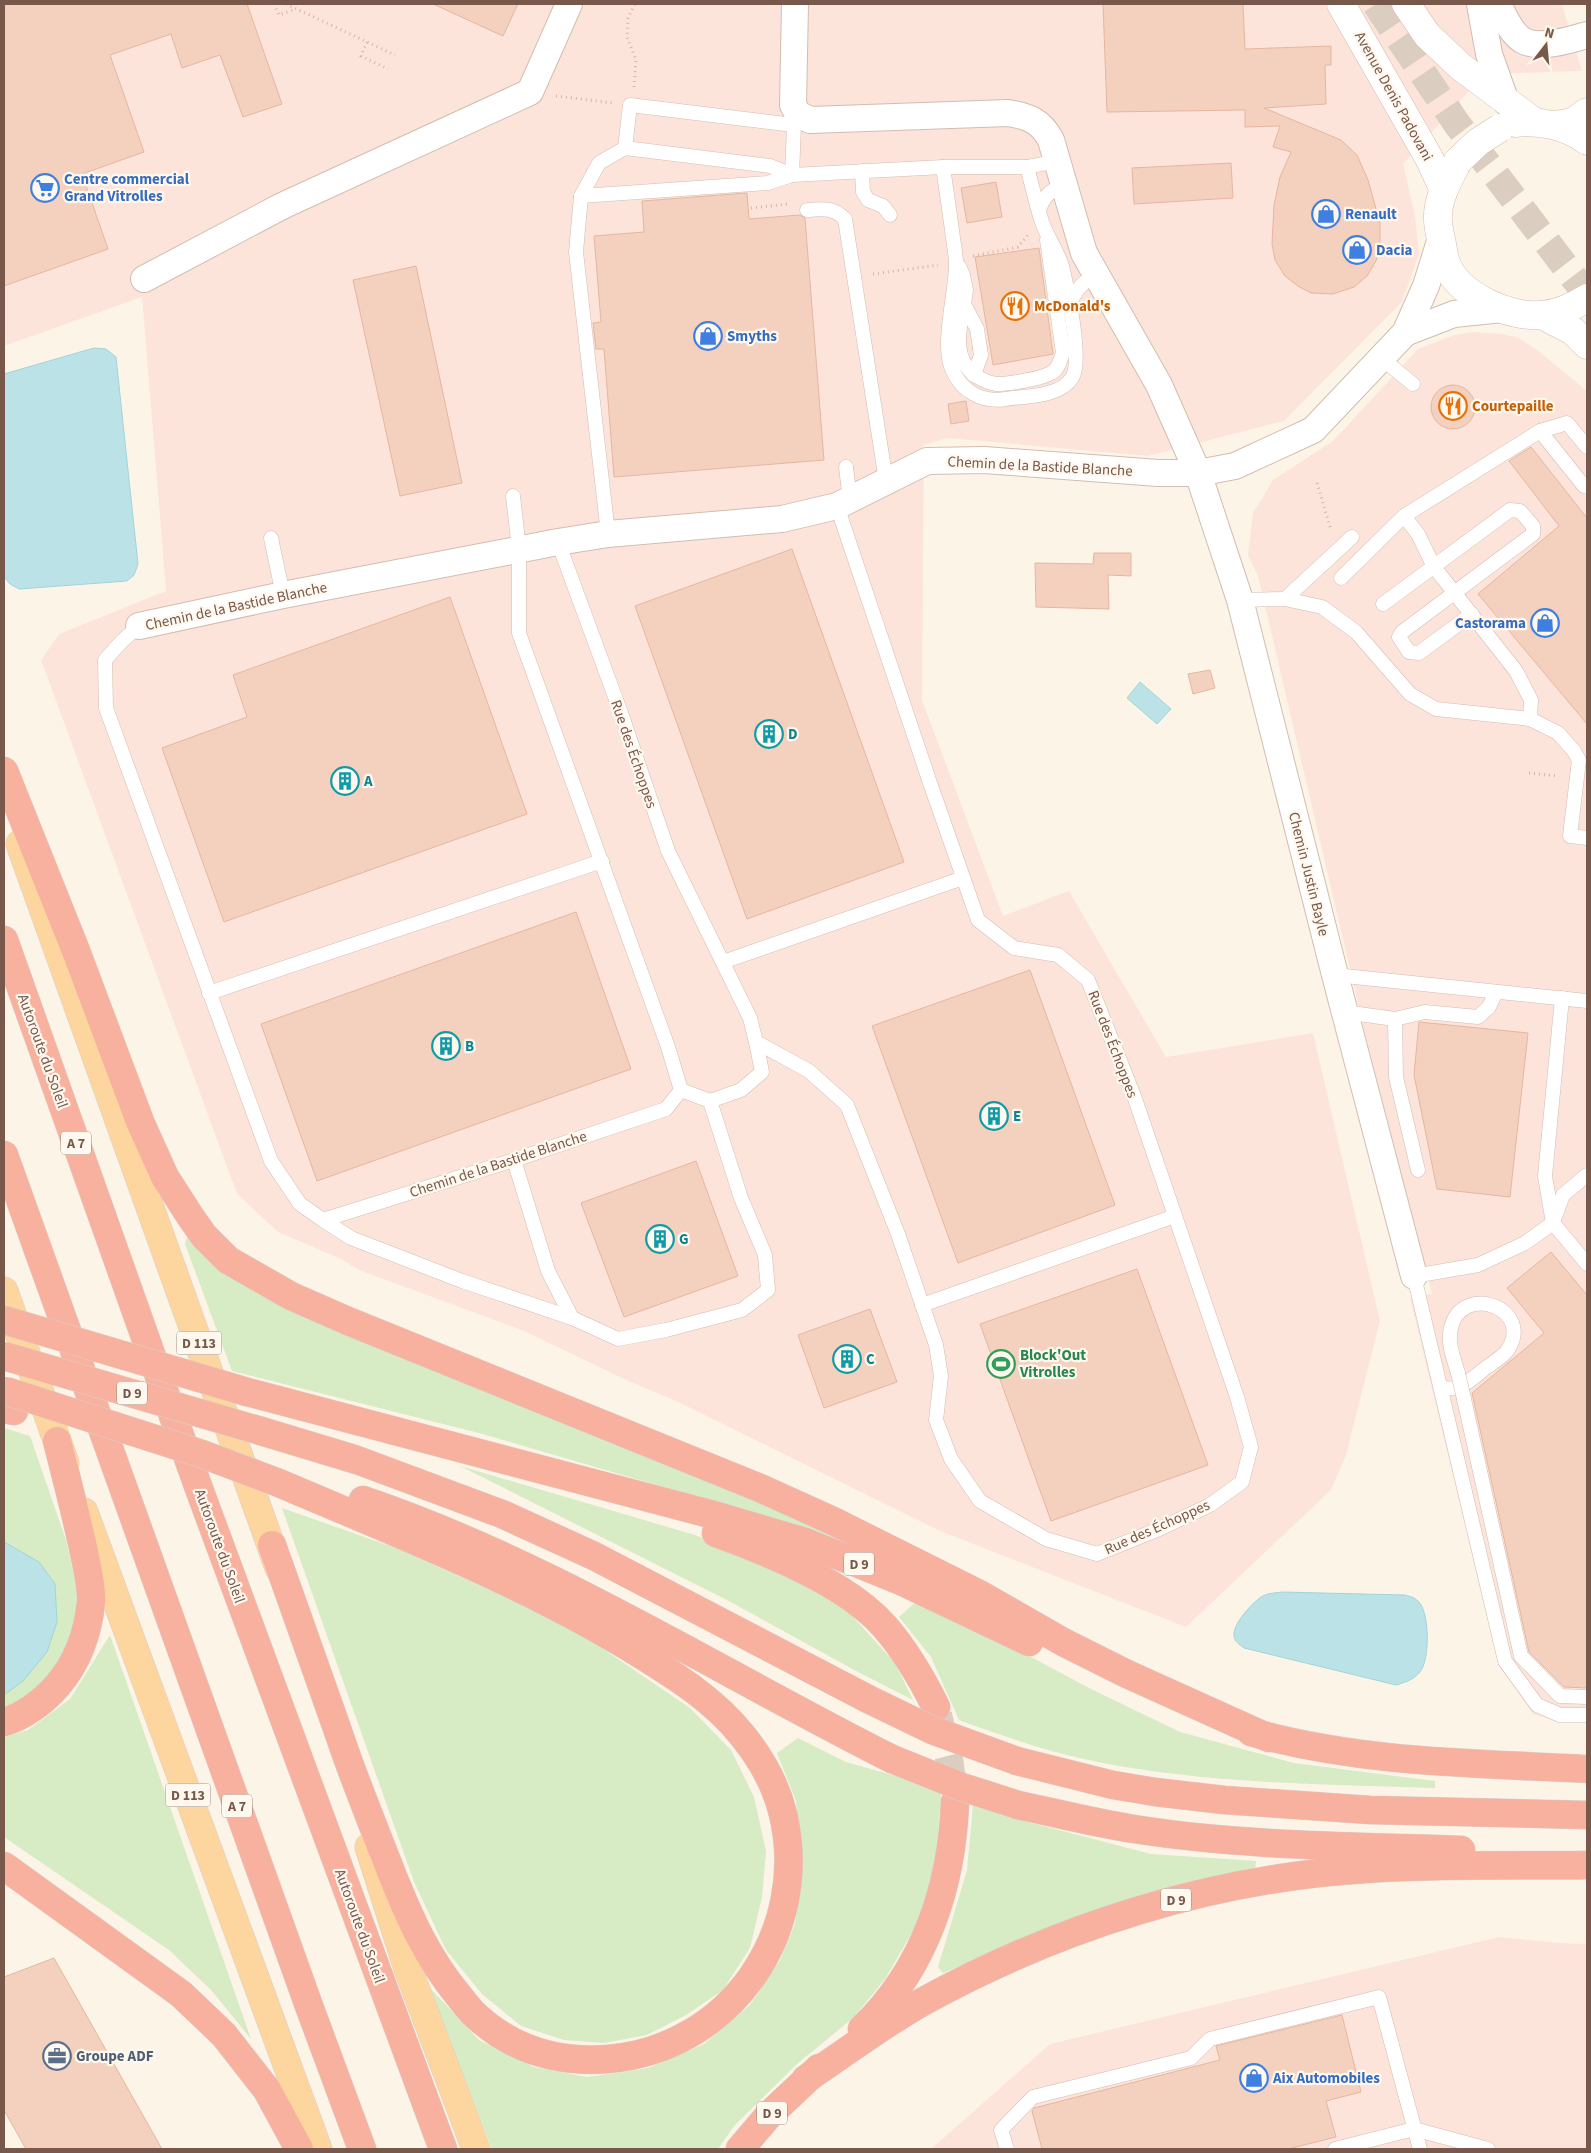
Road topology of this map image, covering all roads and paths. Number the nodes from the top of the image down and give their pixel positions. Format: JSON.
{"nodes":[{"id":1,"x":274,"y":4,"type":"edge"},
{"id":2,"x":286,"y":4,"type":"edge"},
{"id":3,"x":569,"y":4,"type":"edge"},
{"id":4,"x":635,"y":4,"type":"edge"},
{"id":5,"x":795,"y":4,"type":"edge"},
{"id":6,"x":1342,"y":4,"type":"edge"},
{"id":7,"x":1406,"y":4,"type":"edge"},
{"id":8,"x":1480,"y":4,"type":"edge"},
{"id":9,"x":1498,"y":4,"type":"edge"},
{"id":10,"x":296,"y":9,"type":"junction"},
{"id":11,"x":1587,"y":35,"type":"edge"},
{"id":12,"x":367,"y":42,"type":"junction"},
{"id":13,"x":395,"y":55,"type":"dead end"},
{"id":14,"x":388,"y":69,"type":"dead end"},
{"id":15,"x":530,"y":92,"type":"junction"},
{"id":16,"x":1506,"y":102,"type":"junction"},
{"id":17,"x":630,"y":105,"type":"junction"},
{"id":18,"x":1587,"y":112,"type":"edge"},
{"id":19,"x":796,"y":120,"type":"junction"},
{"id":20,"x":1544,"y":123,"type":"junction"},
{"id":21,"x":1587,"y":140,"type":"edge"},
{"id":22,"x":625,"y":148,"type":"junction"},
{"id":23,"x":943,"y":167,"type":"junction"},
{"id":24,"x":1027,"y":167,"type":"junction"},
{"id":25,"x":862,"y":171,"type":"junction"},
{"id":26,"x":1060,"y":173,"type":"junction"},
{"id":27,"x":792,"y":175,"type":"junction"},
{"id":28,"x":1444,"y":190,"type":"junction"},
{"id":29,"x":581,"y":196,"type":"junction"},
{"id":30,"x":807,"y":210,"type":"dead end"},
{"id":31,"x":890,"y":214,"type":"dead end"},
{"id":32,"x":1040,"y":214,"type":"junction"},
{"id":33,"x":1047,"y":237,"type":"junction"},
{"id":34,"x":1441,"y":238,"type":"junction"},
{"id":35,"x":956,"y":261,"type":"junction"},
{"id":36,"x":872,"y":274,"type":"dead end"},
{"id":37,"x":1096,"y":274,"type":"junction"},
{"id":38,"x":144,"y":279,"type":"dead end"},
{"id":39,"x":1579,"y":303,"type":"edge"},
{"id":40,"x":964,"y":304,"type":"junction"},
{"id":41,"x":1069,"y":306,"type":"junction"},
{"id":42,"x":1502,"y":309,"type":"junction"},
{"id":43,"x":1542,"y":315,"type":"junction"},
{"id":44,"x":1405,"y":332,"type":"junction"},
{"id":45,"x":1587,"y":345,"type":"edge"},
{"id":46,"x":1381,"y":358,"type":"junction"},
{"id":47,"x":974,"y":375,"type":"junction"},
{"id":48,"x":1413,"y":384,"type":"dead end"},
{"id":49,"x":1540,"y":431,"type":"junction"},
{"id":50,"x":1587,"y":446,"type":"edge"},
{"id":51,"x":846,"y":467,"type":"dead end"},
{"id":52,"x":1198,"y":472,"type":"junction"},
{"id":53,"x":886,"y":482,"type":"junction"},
{"id":54,"x":1317,"y":483,"type":"dead end"},
{"id":55,"x":1584,"y":486,"type":"dead end"},
{"id":56,"x":513,"y":496,"type":"dead end"},
{"id":57,"x":844,"y":503,"type":"junction"},
{"id":58,"x":1404,"y":516,"type":"junction"},
{"id":59,"x":608,"y":534,"type":"junction"},
{"id":60,"x":1352,"y":537,"type":"dead end"},
{"id":61,"x":271,"y":538,"type":"dead end"},
{"id":62,"x":558,"y":542,"type":"junction"},
{"id":63,"x":519,"y":549,"type":"junction"},
{"id":64,"x":1337,"y":550,"type":"junction"},
{"id":65,"x":1434,"y":567,"type":"junction"},
{"id":66,"x":1341,"y":578,"type":"dead end"},
{"id":67,"x":1455,"y":592,"type":"junction"},
{"id":68,"x":283,"y":595,"type":"junction"},
{"id":69,"x":1285,"y":599,"type":"junction"},
{"id":70,"x":1240,"y":600,"type":"junction"},
{"id":71,"x":1383,"y":604,"type":"dead end"},
{"id":72,"x":1472,"y":614,"type":"junction"},
{"id":73,"x":139,"y":626,"type":"joint"},
{"id":74,"x":1530,"y":719,"type":"junction"},
{"id":75,"x":4,"y":771,"type":"edge"},
{"id":76,"x":4,"y":798,"type":"edge"},
{"id":77,"x":1587,"y":838,"type":"edge"},
{"id":78,"x":602,"y":861,"type":"junction"},
{"id":79,"x":963,"y":878,"type":"junction"},
{"id":80,"x":4,"y":940,"type":"edge"},
{"id":81,"x":723,"y":962,"type":"junction"},
{"id":82,"x":1335,"y":975,"type":"junction"},
{"id":83,"x":1496,"y":992,"type":"junction"},
{"id":84,"x":209,"y":993,"type":"junction"},
{"id":85,"x":1562,"y":998,"type":"junction"},
{"id":86,"x":1587,"y":1001,"type":"edge"},
{"id":87,"x":1344,"y":1012,"type":"junction"},
{"id":88,"x":1395,"y":1019,"type":"junction"},
{"id":89,"x":756,"y":1042,"type":"junction"},
{"id":90,"x":681,"y":1090,"type":"junction"},
{"id":91,"x":710,"y":1101,"type":"junction"},
{"id":92,"x":4,"y":1155,"type":"edge"},
{"id":93,"x":514,"y":1160,"type":"junction"},
{"id":94,"x":1418,"y":1170,"type":"dead end"},
{"id":95,"x":1587,"y":1175,"type":"edge"},
{"id":96,"x":1175,"y":1216,"type":"junction"},
{"id":97,"x":323,"y":1220,"type":"junction"},
{"id":98,"x":1553,"y":1223,"type":"junction"},
{"id":99,"x":1587,"y":1264,"type":"edge"},
{"id":100,"x":1414,"y":1276,"type":"junction"},
{"id":101,"x":4,"y":1291,"type":"edge"},
{"id":102,"x":922,"y":1305,"type":"junction"},
{"id":103,"x":572,"y":1318,"type":"junction"},
{"id":104,"x":4,"y":1320,"type":"edge"},
{"id":105,"x":4,"y":1356,"type":"edge"},
{"id":106,"x":1440,"y":1387,"type":"junction"},
{"id":107,"x":7,"y":1400,"type":"edge"},
{"id":108,"x":57,"y":1441,"type":"junction"},
{"id":109,"x":429,"y":1441,"type":"junction"},
{"id":110,"x":1458,"y":1457,"type":"junction"},
{"id":111,"x":1474,"y":1472,"type":"dead end"},
{"id":112,"x":277,"y":1478,"type":"junction"},
{"id":113,"x":272,"y":1544,"type":"junction"},
{"id":114,"x":1587,"y":1697,"type":"edge"},
{"id":115,"x":936,"y":1707,"type":"tunnel mouth"},
{"id":116,"x":1587,"y":1715,"type":"edge"},
{"id":117,"x":4,"y":1722,"type":"edge"},
{"id":118,"x":1269,"y":1738,"type":"junction"},
{"id":119,"x":1509,"y":1765,"type":"junction"},
{"id":120,"x":1587,"y":1765,"type":"edge"},
{"id":121,"x":1587,"y":1769,"type":"edge"},
{"id":122,"x":955,"y":1802,"type":"tunnel mouth"},
{"id":123,"x":1587,"y":1815,"type":"edge"},
{"id":124,"x":1587,"y":1855,"type":"edge"},
{"id":125,"x":1587,"y":1865,"type":"edge"},
{"id":126,"x":4,"y":1866,"type":"edge"},
{"id":127,"x":806,"y":2079,"type":"junction"},
{"id":128,"x":1414,"y":2129,"type":"junction"},
{"id":129,"x":299,"y":2149,"type":"edge"},
{"id":130,"x":318,"y":2149,"type":"edge"},
{"id":131,"x":362,"y":2149,"type":"edge"},
{"id":132,"x":443,"y":2149,"type":"edge"},
{"id":133,"x":476,"y":2149,"type":"edge"},
{"id":134,"x":740,"y":2149,"type":"edge"},
{"id":135,"x":1007,"y":2149,"type":"edge"},
{"id":136,"x":1335,"y":2149,"type":"edge"},
{"id":137,"x":1420,"y":2149,"type":"edge"},
{"id":138,"x":1488,"y":2149,"type":"edge"}],
"edges":[{"from":1,"to":10,"type":"path"},
{"from":2,"to":10,"type":"path"},
{"from":3,"to":15,"type":"street"},
{"from":4,"to":17,"type":"path"},
{"from":5,"to":19,"type":"street"},
{"from":6,"to":28,"type":"main road","name":"Avenue Denis Padovani"},
{"from":7,"to":16,"type":"main road"},
{"from":8,"to":16,"type":"street"},
{"from":9,"to":11,"type":"street"},
{"from":10,"to":12,"type":"path"},
{"from":12,"to":13,"type":"path"},
{"from":12,"to":14,"type":"path"},
{"from":15,"to":17,"type":"path"},
{"from":15,"to":38,"type":"street"},
{"from":16,"to":20,"type":"main road"},
{"from":17,"to":19,"type":"lane"},
{"from":17,"to":22,"type":"lane"},
{"from":18,"to":20,"type":"main road"},
{"from":19,"to":26,"type":"street","name":"Chemin Justin Bayle"},
{"from":19,"to":27,"type":"lane"},
{"from":20,"to":21,"type":"main road"},
{"from":20,"to":28,"type":"main road","bridge":true},
{"from":22,"to":27,"type":"lane"},
{"from":22,"to":29,"type":"lane"},
{"from":23,"to":24,"type":"lane"},
{"from":23,"to":25,"type":"lane"},
{"from":23,"to":35,"type":"lane"},
{"from":24,"to":26,"type":"lane"},
{"from":24,"to":32,"type":"lane"},
{"from":25,"to":27,"type":"lane"},
{"from":25,"to":31,"type":"lane"},
{"from":26,"to":32,"type":"lane"},
{"from":26,"to":37,"type":"street","name":"Chemin Justin Bayle"},
{"from":27,"to":29,"type":"lane"},
{"from":28,"to":34,"type":"main road"},
{"from":29,"to":59,"type":"lane"},
{"from":30,"to":53,"type":"lane"},
{"from":32,"to":33,"type":"lane"},
{"from":32,"to":35,"type":"path"},
{"from":33,"to":41,"type":"lane"},
{"from":33,"to":47,"type":"lane"},
{"from":34,"to":42,"type":"main road"},
{"from":34,"to":44,"type":"street"},
{"from":35,"to":36,"type":"path"},
{"from":35,"to":40,"type":"lane"},
{"from":35,"to":41,"type":"lane"},
{"from":37,"to":41,"type":"lane"},
{"from":37,"to":52,"type":"street","name":"Chemin Justin Bayle"},
{"from":39,"to":43,"type":"main road"},
{"from":40,"to":47,"type":"lane"},
{"from":40,"to":47,"type":"lane"},
{"from":42,"to":43,"type":"main road"},
{"from":42,"to":44,"type":"street"},
{"from":43,"to":45,"type":"main road"},
{"from":44,"to":46,"type":"street","name":"Chemin de la Bastide Blanche"},
{"from":46,"to":48,"type":"lane"},
{"from":46,"to":52,"type":"street","name":"Chemin de la Bastide Blanche"},
{"from":49,"to":50,"type":"lane"},
{"from":49,"to":55,"type":"lane"},
{"from":49,"to":58,"type":"lane"},
{"from":51,"to":57,"type":"lane","name":"Rue des Échoppes"},
{"from":52,"to":53,"type":"street","name":"Chemin de la Bastide Blanche"},
{"from":52,"to":70,"type":"street","name":"Chemin Justin Bayle"},
{"from":53,"to":57,"type":"street","name":"Chemin de la Bastide Blanche"},
{"from":54,"to":64,"type":"path"},
{"from":56,"to":63,"type":"lane"},
{"from":57,"to":59,"type":"street","name":"Chemin de la Bastide Blanche"},
{"from":57,"to":79,"type":"lane","name":"Rue des Échoppes"},
{"from":58,"to":65,"type":"lane"},
{"from":58,"to":66,"type":"lane"},
{"from":59,"to":62,"type":"street","name":"Chemin de la Bastide Blanche"},
{"from":60,"to":64,"type":"lane"},
{"from":61,"to":68,"type":"lane"},
{"from":62,"to":63,"type":"street","name":"Chemin de la Bastide Blanche"},
{"from":62,"to":81,"type":"lane","name":"Rue des Échoppes"},
{"from":63,"to":68,"type":"street","name":"Chemin de la Bastide Blanche"},
{"from":63,"to":78,"type":"lane"},
{"from":64,"to":69,"type":"lane"},
{"from":65,"to":67,"type":"lane"},
{"from":65,"to":67,"type":"lane"},
{"from":65,"to":71,"type":"lane"},
{"from":67,"to":72,"type":"lane"},
{"from":67,"to":72,"type":"lane"},
{"from":68,"to":73,"type":"street","name":"Chemin de la Bastide Blanche"},
{"from":69,"to":70,"type":"lane"},
{"from":69,"to":74,"type":"lane"},
{"from":70,"to":82,"type":"street","name":"Chemin Justin Bayle"},
{"from":72,"to":74,"type":"lane"},
{"from":73,"to":84,"type":"lane","name":"Chemin de la Bastide Blanche"},
{"from":74,"to":77,"type":"lane"},
{"from":75,"to":118,"type":"highway"},
{"from":76,"to":113,"type":"main road","number":"D 113"},
{"from":78,"to":84,"type":"lane"},
{"from":78,"to":90,"type":"lane"},
{"from":79,"to":81,"type":"lane"},
{"from":79,"to":96,"type":"lane","name":"Rue des Échoppes"},
{"from":80,"to":132,"type":"highway","name":"Autoroute du Soleil","number":"A 7"},
{"from":81,"to":89,"type":"lane","name":"Rue des Échoppes"},
{"from":82,"to":83,"type":"lane"},
{"from":82,"to":87,"type":"street","name":"Chemin Justin Bayle"},
{"from":83,"to":85,"type":"lane"},
{"from":83,"to":88,"type":"lane"},
{"from":84,"to":97,"type":"lane","name":"Chemin de la Bastide Blanche"},
{"from":85,"to":86,"type":"lane"},
{"from":85,"to":98,"type":"lane"},
{"from":87,"to":88,"type":"lane"},
{"from":87,"to":100,"type":"street","name":"Chemin Justin Bayle"},
{"from":88,"to":94,"type":"lane"},
{"from":89,"to":91,"type":"lane"},
{"from":89,"to":102,"type":"lane","name":"Rue des Échoppes"},
{"from":90,"to":91,"type":"lane"},
{"from":90,"to":93,"type":"lane","name":"Chemin de la Bastide Blanche"},
{"from":91,"to":103,"type":"lane"},
{"from":92,"to":131,"type":"highway","number":"A 7"},
{"from":93,"to":97,"type":"lane","name":"Chemin de la Bastide Blanche"},
{"from":93,"to":103,"type":"lane"},
{"from":95,"to":98,"type":"lane"},
{"from":96,"to":102,"type":"lane"},
{"from":96,"to":102,"type":"lane","name":"Rue des Échoppes"},
{"from":97,"to":103,"type":"lane"},
{"from":98,"to":99,"type":"lane"},
{"from":98,"to":100,"type":"lane"},
{"from":100,"to":106,"type":"lane"},
{"from":101,"to":108,"type":"main road","number":"D 113"},
{"from":104,"to":109,"type":"highway","number":"D 9","bridge":true},
{"from":105,"to":123,"type":"highway","number":"D 9","bridge":true},
{"from":106,"to":110,"type":"lane"},
{"from":106,"to":114,"type":"lane","bridge":true},
{"from":107,"to":112,"type":"highway","bridge":true},
{"from":108,"to":117,"type":"highway"},
{"from":108,"to":130,"type":"main road","number":"D 113"},
{"from":109,"to":115,"type":"highway","number":"D 9"},
{"from":109,"to":118,"type":"highway","number":"D 9"},
{"from":110,"to":111,"type":"lane"},
{"from":110,"to":116,"type":"lane"},
{"from":112,"to":113,"type":"highway"},
{"from":112,"to":124,"type":"highway","bridge":true},
{"from":113,"to":133,"type":"main road","number":"D 113"},
{"from":118,"to":119,"type":"highway","number":"D 9"},
{"from":119,"to":120,"type":"highway"},
{"from":119,"to":121,"type":"highway","number":"D 9"},
{"from":122,"to":127,"type":"highway","number":"D 9"},
{"from":125,"to":127,"type":"highway","number":"D 9"},
{"from":126,"to":129,"type":"highway"},
{"from":127,"to":134,"type":"highway","number":"D 9"},
{"from":128,"to":135,"type":"lane"},
{"from":128,"to":136,"type":"lane"},
{"from":128,"to":137,"type":"lane"},
{"from":128,"to":138,"type":"lane"}]}
